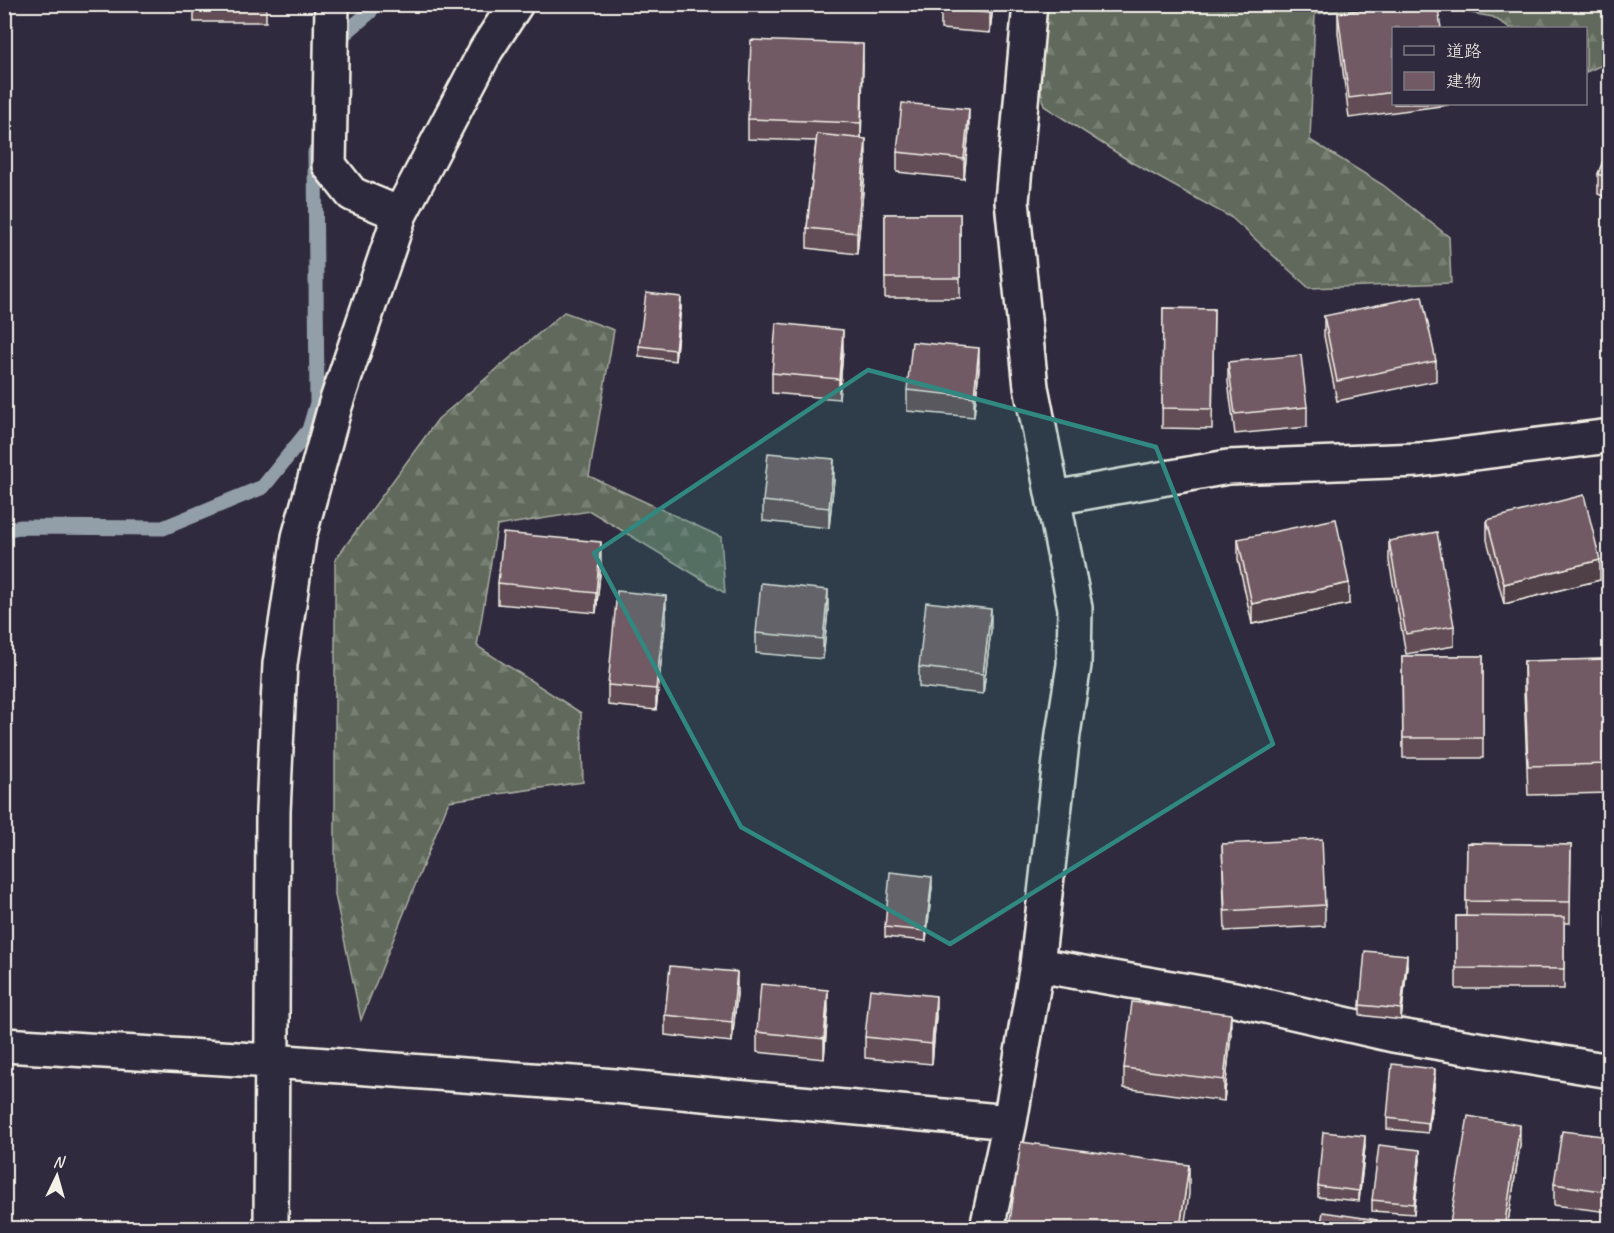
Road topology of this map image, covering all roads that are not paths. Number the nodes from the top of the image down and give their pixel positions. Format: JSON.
{"nodes":[{"id":1,"x":332,"y":4,"type":"edge"},
{"id":2,"x":516,"y":4,"type":"edge"},
{"id":3,"x":1030,"y":4,"type":"edge"},
{"id":4,"x":400,"y":214,"type":"junction"},
{"id":5,"x":1610,"y":436,"type":"edge"},
{"id":6,"x":1054,"y":498,"type":"junction"},
{"id":7,"x":1037,"y":965,"type":"junction"},
{"id":8,"x":4,"y":1045,"type":"edge"},
{"id":9,"x":272,"y":1061,"type":"junction"},
{"id":10,"x":1610,"y":1071,"type":"edge"},
{"id":11,"x":1010,"y":1122,"type":"junction"},
{"id":12,"x":271,"y":1228,"type":"edge"},
{"id":13,"x":987,"y":1228,"type":"edge"}],
"edges":[{"from":1,"to":4,"type":"street"},
{"from":2,"to":4,"type":"street"},
{"from":3,"to":6,"type":"street"},
{"from":4,"to":9,"type":"street"},
{"from":5,"to":6,"type":"street"},
{"from":6,"to":7,"type":"street"},
{"from":7,"to":10,"type":"street"},
{"from":7,"to":11,"type":"street"},
{"from":8,"to":9,"type":"street"},
{"from":9,"to":11,"type":"street"},
{"from":9,"to":12,"type":"street"},
{"from":11,"to":13,"type":"street"}]}
